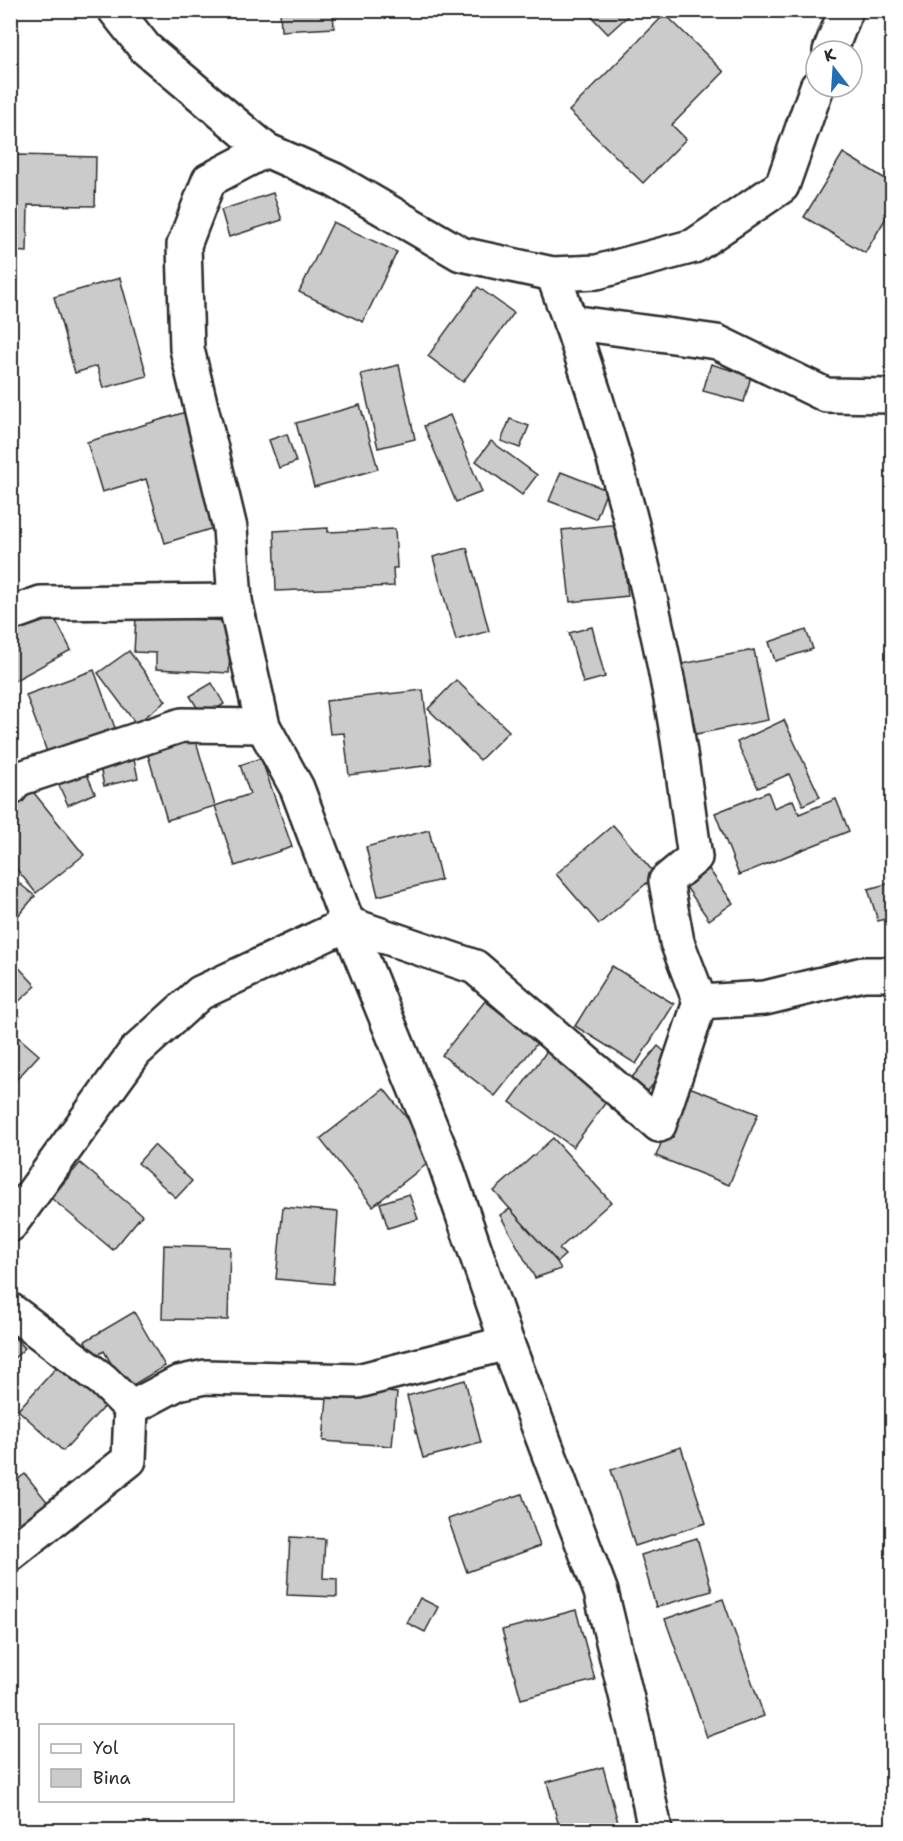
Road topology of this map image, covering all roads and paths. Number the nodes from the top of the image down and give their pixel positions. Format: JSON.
{"nodes":[{"id":1,"x":115,"y":10,"type":"edge"},
{"id":2,"x":846,"y":10,"type":"edge"},
{"id":3,"x":835,"y":39,"type":"edge"},
{"id":4,"x":813,"y":99,"type":"edge"},
{"id":5,"x":266,"y":150,"type":"junction"},
{"id":6,"x":553,"y":274,"type":"junction"},
{"id":7,"x":570,"y":322,"type":"junction"},
{"id":8,"x":892,"y":396,"type":"edge"},
{"id":9,"x":236,"y":601,"type":"junction"},
{"id":10,"x":10,"y":614,"type":"edge"},
{"id":11,"x":263,"y":726,"type":"junction"},
{"id":12,"x":10,"y":789,"type":"edge"},
{"id":13,"x":348,"y":924,"type":"junction"},
{"id":14,"x":892,"y":974,"type":"edge"},
{"id":15,"x":700,"y":1002,"type":"junction"},
{"id":16,"x":10,"y":1225,"type":"edge"},
{"id":17,"x":10,"y":1310,"type":"edge"},
{"id":18,"x":507,"y":1343,"type":"junction"},
{"id":19,"x":131,"y":1408,"type":"junction"},
{"id":20,"x":10,"y":1554,"type":"edge"},
{"id":21,"x":655,"y":1830,"type":"edge"}],
"edges":[{"from":1,"to":5,"type":"street"},
{"from":2,"to":3,"type":"street"},
{"from":4,"to":6,"type":"street"},
{"from":5,"to":6,"type":"street"},
{"from":5,"to":9,"type":"street"},
{"from":6,"to":7,"type":"street"},
{"from":7,"to":8,"type":"street"},
{"from":7,"to":15,"type":"street"},
{"from":9,"to":10,"type":"street"},
{"from":9,"to":11,"type":"street"},
{"from":11,"to":12,"type":"street"},
{"from":11,"to":13,"type":"street"},
{"from":13,"to":15,"type":"street"},
{"from":13,"to":16,"type":"street"},
{"from":13,"to":18,"type":"street"},
{"from":14,"to":15,"type":"street"},
{"from":17,"to":19,"type":"street"},
{"from":18,"to":19,"type":"street"},
{"from":18,"to":21,"type":"street"},
{"from":19,"to":20,"type":"street"}]}
